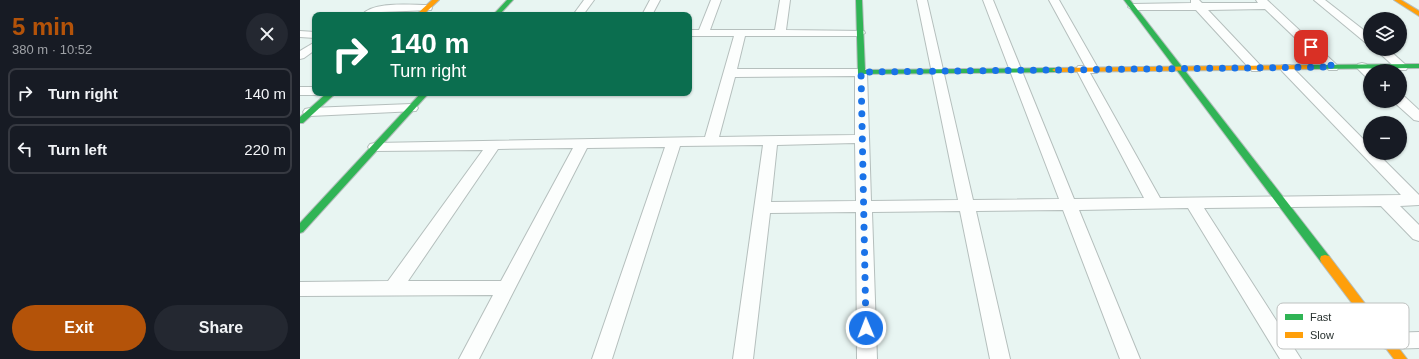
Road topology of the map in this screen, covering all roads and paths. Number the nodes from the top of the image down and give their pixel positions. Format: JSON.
{"nodes":[{"id":1,"x":436,"y":0,"type":"edge"},
{"id":2,"x":510,"y":0,"type":"edge"},
{"id":3,"x":589,"y":0,"type":"edge"},
{"id":4,"x":655,"y":0,"type":"edge"},
{"id":5,"x":716,"y":0,"type":"edge"},
{"id":6,"x":785,"y":0,"type":"edge"},
{"id":7,"x":860,"y":0,"type":"edge"},
{"id":8,"x":922,"y":0,"type":"edge"},
{"id":9,"x":988,"y":0,"type":"edge"},
{"id":10,"x":1054,"y":0,"type":"edge"},
{"id":11,"x":1319,"y":0,"type":"edge"},
{"id":12,"x":1397,"y":0,"type":"edge"},
{"id":13,"x":1196,"y":3,"type":"edge"},
{"id":14,"x":1264,"y":3,"type":"edge"},
{"id":15,"x":1130,"y":4,"type":"edge"},
{"id":16,"x":423,"y":11,"type":"edge"},
{"id":17,"x":372,"y":12,"type":"edge"},
{"id":18,"x":499,"y":12,"type":"edge"},
{"id":19,"x":580,"y":12,"type":"edge"},
{"id":20,"x":649,"y":12,"type":"edge"},
{"id":21,"x":1419,"y":14,"type":"edge"},
{"id":22,"x":741,"y":32,"type":"junction"},
{"id":23,"x":780,"y":32,"type":"junction"},
{"id":24,"x":692,"y":33,"type":"edge"},
{"id":25,"x":703,"y":33,"type":"junction"},
{"id":26,"x":860,"y":33,"type":"junction"},
{"id":27,"x":300,"y":34,"type":"edge"},
{"id":28,"x":312,"y":34,"type":"edge"},
{"id":29,"x":1363,"y":35,"type":"edge"},
{"id":30,"x":312,"y":47,"type":"edge"},
{"id":31,"x":1389,"y":56,"type":"edge"},
{"id":32,"x":300,"y":57,"type":"edge"},
{"id":33,"x":312,"y":59,"type":"edge"},
{"id":34,"x":1398,"y":64,"type":"edge"},
{"id":35,"x":1419,"y":66,"type":"edge"},
{"id":36,"x":1333,"y":67,"type":"junction"},
{"id":37,"x":1407,"y":67,"type":"edge"},
{"id":38,"x":1256,"y":68,"type":"junction"},
{"id":39,"x":1286,"y":68,"type":"junction"},
{"id":40,"x":1180,"y":69,"type":"junction"},
{"id":41,"x":1016,"y":70,"type":"junction"},
{"id":42,"x":1088,"y":70,"type":"junction"},
{"id":43,"x":1363,"y":70,"type":"edge"},
{"id":44,"x":938,"y":71,"type":"junction"},
{"id":45,"x":861,"y":72,"type":"junction"},
{"id":46,"x":730,"y":73,"type":"junction"},
{"id":47,"x":300,"y":91,"type":"edge"},
{"id":48,"x":312,"y":91,"type":"edge"},
{"id":49,"x":329,"y":96,"type":"edge"},
{"id":50,"x":421,"y":96,"type":"edge"},
{"id":51,"x":1407,"y":106,"type":"edge"},
{"id":52,"x":411,"y":108,"type":"junction"},
{"id":53,"x":310,"y":112,"type":"junction"},
{"id":54,"x":1419,"y":117,"type":"edge"},
{"id":55,"x":300,"y":121,"type":"edge"},
{"id":56,"x":862,"y":139,"type":"junction"},
{"id":57,"x":771,"y":140,"type":"junction"},
{"id":58,"x":711,"y":141,"type":"junction"},
{"id":59,"x":674,"y":142,"type":"junction"},
{"id":60,"x":582,"y":144,"type":"junction"},
{"id":61,"x":492,"y":146,"type":"junction"},
{"id":62,"x":375,"y":147,"type":"junction"},
{"id":63,"x":1385,"y":200,"type":"junction"},
{"id":64,"x":1417,"y":200,"type":"edge"},
{"id":65,"x":1281,"y":201,"type":"junction"},
{"id":66,"x":1192,"y":202,"type":"junction"},
{"id":67,"x":1155,"y":203,"type":"junction"},
{"id":68,"x":1069,"y":204,"type":"junction"},
{"id":69,"x":967,"y":205,"type":"junction"},
{"id":70,"x":864,"y":207,"type":"junction"},
{"id":71,"x":762,"y":208,"type":"junction"},
{"id":72,"x":300,"y":229,"type":"edge"},
{"id":73,"x":1419,"y":235,"type":"edge"},
{"id":74,"x":506,"y":288,"type":"junction"},
{"id":75,"x":300,"y":289,"type":"edge"},
{"id":76,"x":393,"y":289,"type":"junction"},
{"id":77,"x":1358,"y":303,"type":"edge"},
{"id":78,"x":1277,"y":337,"type":"edge"},
{"id":79,"x":1409,"y":340,"type":"edge"},
{"id":80,"x":1419,"y":340,"type":"edge"},
{"id":81,"x":1285,"y":349,"type":"edge"},
{"id":82,"x":1393,"y":349,"type":"edge"},
{"id":83,"x":470,"y":359,"type":"edge"},
{"id":84,"x":602,"y":359,"type":"edge"},
{"id":85,"x":743,"y":359,"type":"edge"},
{"id":86,"x":867,"y":359,"type":"edge"},
{"id":87,"x":1000,"y":359,"type":"edge"},
{"id":88,"x":1130,"y":359,"type":"edge"},
{"id":89,"x":1291,"y":359,"type":"edge"},
{"id":90,"x":1401,"y":359,"type":"edge"}],
"edges":[{"from":1,"to":16,"type":"street"},
{"from":2,"to":18,"type":"street"},
{"from":3,"to":19,"type":"street"},
{"from":4,"to":20,"type":"street"},
{"from":5,"to":25,"type":"street"},
{"from":6,"to":23,"type":"street"},
{"from":7,"to":26,"type":"street"},
{"from":8,"to":44,"type":"street"},
{"from":9,"to":41,"type":"street"},
{"from":10,"to":42,"type":"street"},
{"from":11,"to":29,"type":"street"},
{"from":12,"to":21,"type":"street"},
{"from":13,"to":14,"type":"street"},
{"from":13,"to":15,"type":"street"},
{"from":13,"to":38,"type":"street"},
{"from":14,"to":36,"type":"street"},
{"from":15,"to":40,"type":"street"},
{"from":16,"to":17,"type":"street"},
{"from":22,"to":23,"type":"street"},
{"from":22,"to":25,"type":"street"},
{"from":22,"to":46,"type":"street"},
{"from":23,"to":26,"type":"street"},
{"from":24,"to":25,"type":"street"},
{"from":26,"to":45,"type":"street"},
{"from":27,"to":28,"type":"street"},
{"from":30,"to":32,"type":"street"},
{"from":31,"to":34,"type":"street"},
{"from":32,"to":33,"type":"street"},
{"from":35,"to":37,"type":"street"},
{"from":36,"to":39,"type":"street"},
{"from":36,"to":43,"type":"street"},
{"from":38,"to":39,"type":"street"},
{"from":38,"to":40,"type":"street"},
{"from":39,"to":64,"type":"street"},
{"from":40,"to":42,"type":"street"},
{"from":40,"to":65,"type":"street"},
{"from":41,"to":42,"type":"street"},
{"from":41,"to":44,"type":"street"},
{"from":41,"to":68,"type":"street"},
{"from":42,"to":67,"type":"street"},
{"from":44,"to":45,"type":"street"},
{"from":44,"to":69,"type":"street"},
{"from":45,"to":46,"type":"street"},
{"from":45,"to":56,"type":"street"},
{"from":46,"to":58,"type":"street"},
{"from":47,"to":48,"type":"street"},
{"from":49,"to":53,"type":"street"},
{"from":50,"to":52,"type":"street"},
{"from":51,"to":54,"type":"street"},
{"from":52,"to":53,"type":"street"},
{"from":52,"to":62,"type":"street"},
{"from":53,"to":55,"type":"street"},
{"from":56,"to":57,"type":"street"},
{"from":56,"to":70,"type":"street"},
{"from":57,"to":58,"type":"street"},
{"from":57,"to":71,"type":"street"},
{"from":58,"to":59,"type":"street"},
{"from":59,"to":60,"type":"street"},
{"from":59,"to":84,"type":"street"},
{"from":60,"to":61,"type":"street"},
{"from":60,"to":74,"type":"street"},
{"from":61,"to":62,"type":"street"},
{"from":61,"to":76,"type":"street"},
{"from":62,"to":72,"type":"street"},
{"from":63,"to":64,"type":"street"},
{"from":63,"to":65,"type":"street"},
{"from":63,"to":73,"type":"street"},
{"from":65,"to":66,"type":"street"},
{"from":65,"to":77,"type":"street"},
{"from":66,"to":67,"type":"street"},
{"from":66,"to":78,"type":"street"},
{"from":67,"to":68,"type":"street"},
{"from":68,"to":69,"type":"street"},
{"from":68,"to":88,"type":"street"},
{"from":69,"to":70,"type":"street"},
{"from":69,"to":87,"type":"street"},
{"from":70,"to":71,"type":"street"},
{"from":70,"to":86,"type":"street"},
{"from":71,"to":85,"type":"street"},
{"from":74,"to":76,"type":"street"},
{"from":74,"to":83,"type":"street"},
{"from":75,"to":76,"type":"street"},
{"from":79,"to":80,"type":"street"},
{"from":81,"to":89,"type":"street"},
{"from":82,"to":90,"type":"street"}]}
